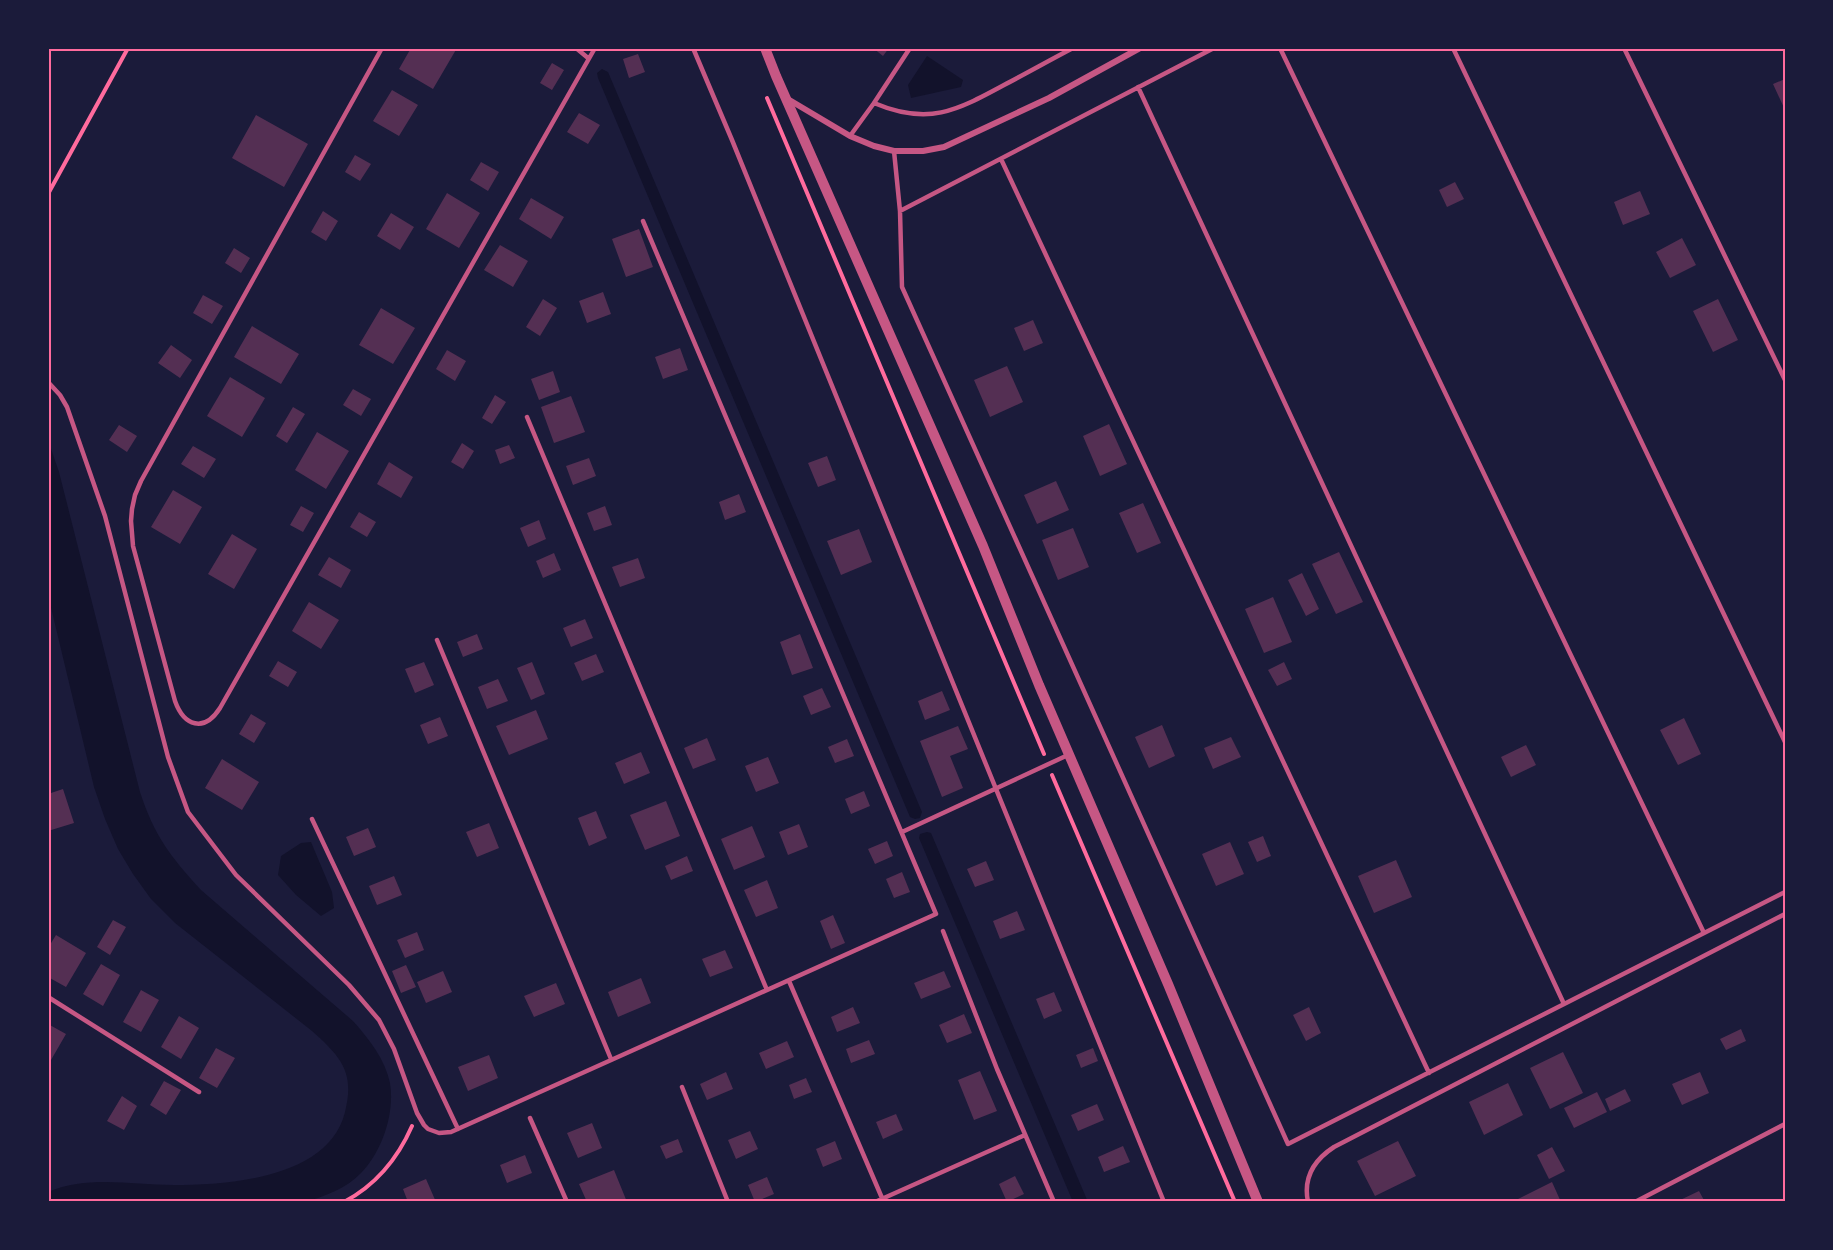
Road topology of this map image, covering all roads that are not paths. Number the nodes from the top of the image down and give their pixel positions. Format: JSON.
{"nodes":[{"id":1,"x":382,"y":48,"type":"edge"},
{"id":2,"x":576,"y":48,"type":"edge"},
{"id":3,"x":595,"y":48,"type":"edge"},
{"id":4,"x":693,"y":48,"type":"edge"},
{"id":5,"x":765,"y":48,"type":"edge"},
{"id":6,"x":910,"y":48,"type":"edge"},
{"id":7,"x":1073,"y":48,"type":"edge"},
{"id":8,"x":1140,"y":48,"type":"edge"},
{"id":9,"x":1214,"y":48,"type":"edge"},
{"id":10,"x":1280,"y":48,"type":"edge"},
{"id":11,"x":1453,"y":48,"type":"edge"},
{"id":12,"x":1623,"y":48,"type":"edge"},
{"id":13,"x":588,"y":58,"type":"junction"},
{"id":14,"x":1138,"y":87,"type":"junction"},
{"id":15,"x":786,"y":97,"type":"junction"},
{"id":16,"x":874,"y":103,"type":"junction"},
{"id":17,"x":850,"y":136,"type":"junction"},
{"id":18,"x":894,"y":151,"type":"junction"},
{"id":19,"x":1000,"y":159,"type":"junction"},
{"id":20,"x":900,"y":211,"type":"junction"},
{"id":21,"x":643,"y":221,"type":"dead end"},
{"id":22,"x":1785,"y":380,"type":"edge"},
{"id":23,"x":48,"y":382,"type":"edge"},
{"id":24,"x":527,"y":417,"type":"dead end"},
{"id":25,"x":436,"y":640,"type":"dead end"},
{"id":26,"x":1785,"y":742,"type":"edge"},
{"id":27,"x":1069,"y":754,"type":"junction"},
{"id":28,"x":996,"y":789,"type":"junction"},
{"id":29,"x":312,"y":819,"type":"dead end"},
{"id":30,"x":902,"y":832,"type":"junction"},
{"id":31,"x":1785,"y":892,"type":"edge"},
{"id":32,"x":1785,"y":914,"type":"edge"},
{"id":33,"x":943,"y":931,"type":"dead end"},
{"id":34,"x":1704,"y":933,"type":"junction"},
{"id":35,"x":789,"y":981,"type":"junction"},
{"id":36,"x":767,"y":990,"type":"junction"},
{"id":37,"x":48,"y":997,"type":"edge"},
{"id":38,"x":1564,"y":1004,"type":"junction"},
{"id":39,"x":611,"y":1059,"type":"junction"},
{"id":40,"x":1429,"y":1073,"type":"junction"},
{"id":41,"x":682,"y":1087,"type":"dead end"},
{"id":42,"x":199,"y":1092,"type":"dead end"},
{"id":43,"x":530,"y":1118,"type":"dead end"},
{"id":44,"x":1785,"y":1124,"type":"edge"},
{"id":45,"x":458,"y":1129,"type":"junction"},
{"id":46,"x":1025,"y":1135,"type":"junction"},
{"id":47,"x":882,"y":1198,"type":"junction"},
{"id":48,"x":567,"y":1202,"type":"edge"},
{"id":49,"x":728,"y":1202,"type":"edge"},
{"id":50,"x":875,"y":1202,"type":"edge"},
{"id":51,"x":1054,"y":1202,"type":"edge"},
{"id":52,"x":1164,"y":1202,"type":"edge"},
{"id":53,"x":1258,"y":1202,"type":"edge"},
{"id":54,"x":1308,"y":1202,"type":"edge"},
{"id":55,"x":1635,"y":1202,"type":"edge"}],
"edges":[{"from":1,"to":13,"type":"lane"},
{"from":2,"to":13,"type":"lane"},
{"from":3,"to":13,"type":"lane"},
{"from":4,"to":28,"type":"lane"},
{"from":5,"to":15,"type":"street"},
{"from":6,"to":16,"type":"lane"},
{"from":7,"to":16,"type":"lane"},
{"from":8,"to":18,"type":"street"},
{"from":9,"to":14,"type":"lane"},
{"from":10,"to":34,"type":"lane"},
{"from":11,"to":26,"type":"lane"},
{"from":12,"to":22,"type":"lane"},
{"from":14,"to":19,"type":"lane"},
{"from":14,"to":38,"type":"lane"},
{"from":15,"to":17,"type":"street"},
{"from":15,"to":27,"type":"street"},
{"from":16,"to":17,"type":"lane"},
{"from":17,"to":18,"type":"street"},
{"from":18,"to":20,"type":"lane"},
{"from":19,"to":20,"type":"lane"},
{"from":19,"to":40,"type":"lane"},
{"from":20,"to":40,"type":"lane"},
{"from":21,"to":30,"type":"lane"},
{"from":23,"to":45,"type":"lane"},
{"from":24,"to":36,"type":"lane"},
{"from":25,"to":39,"type":"lane"},
{"from":27,"to":28,"type":"lane"},
{"from":27,"to":53,"type":"street"},
{"from":28,"to":30,"type":"lane"},
{"from":28,"to":52,"type":"lane"},
{"from":29,"to":45,"type":"lane"},
{"from":30,"to":35,"type":"lane"},
{"from":31,"to":34,"type":"lane"},
{"from":32,"to":54,"type":"lane"},
{"from":33,"to":46,"type":"lane"},
{"from":34,"to":38,"type":"lane"},
{"from":35,"to":36,"type":"lane"},
{"from":35,"to":47,"type":"lane"},
{"from":36,"to":39,"type":"lane"},
{"from":37,"to":42,"type":"lane"},
{"from":38,"to":40,"type":"lane"},
{"from":39,"to":45,"type":"lane"},
{"from":41,"to":49,"type":"lane"},
{"from":43,"to":48,"type":"lane"},
{"from":44,"to":55,"type":"lane"},
{"from":46,"to":47,"type":"lane"},
{"from":46,"to":51,"type":"lane"},
{"from":47,"to":50,"type":"lane"}]}
